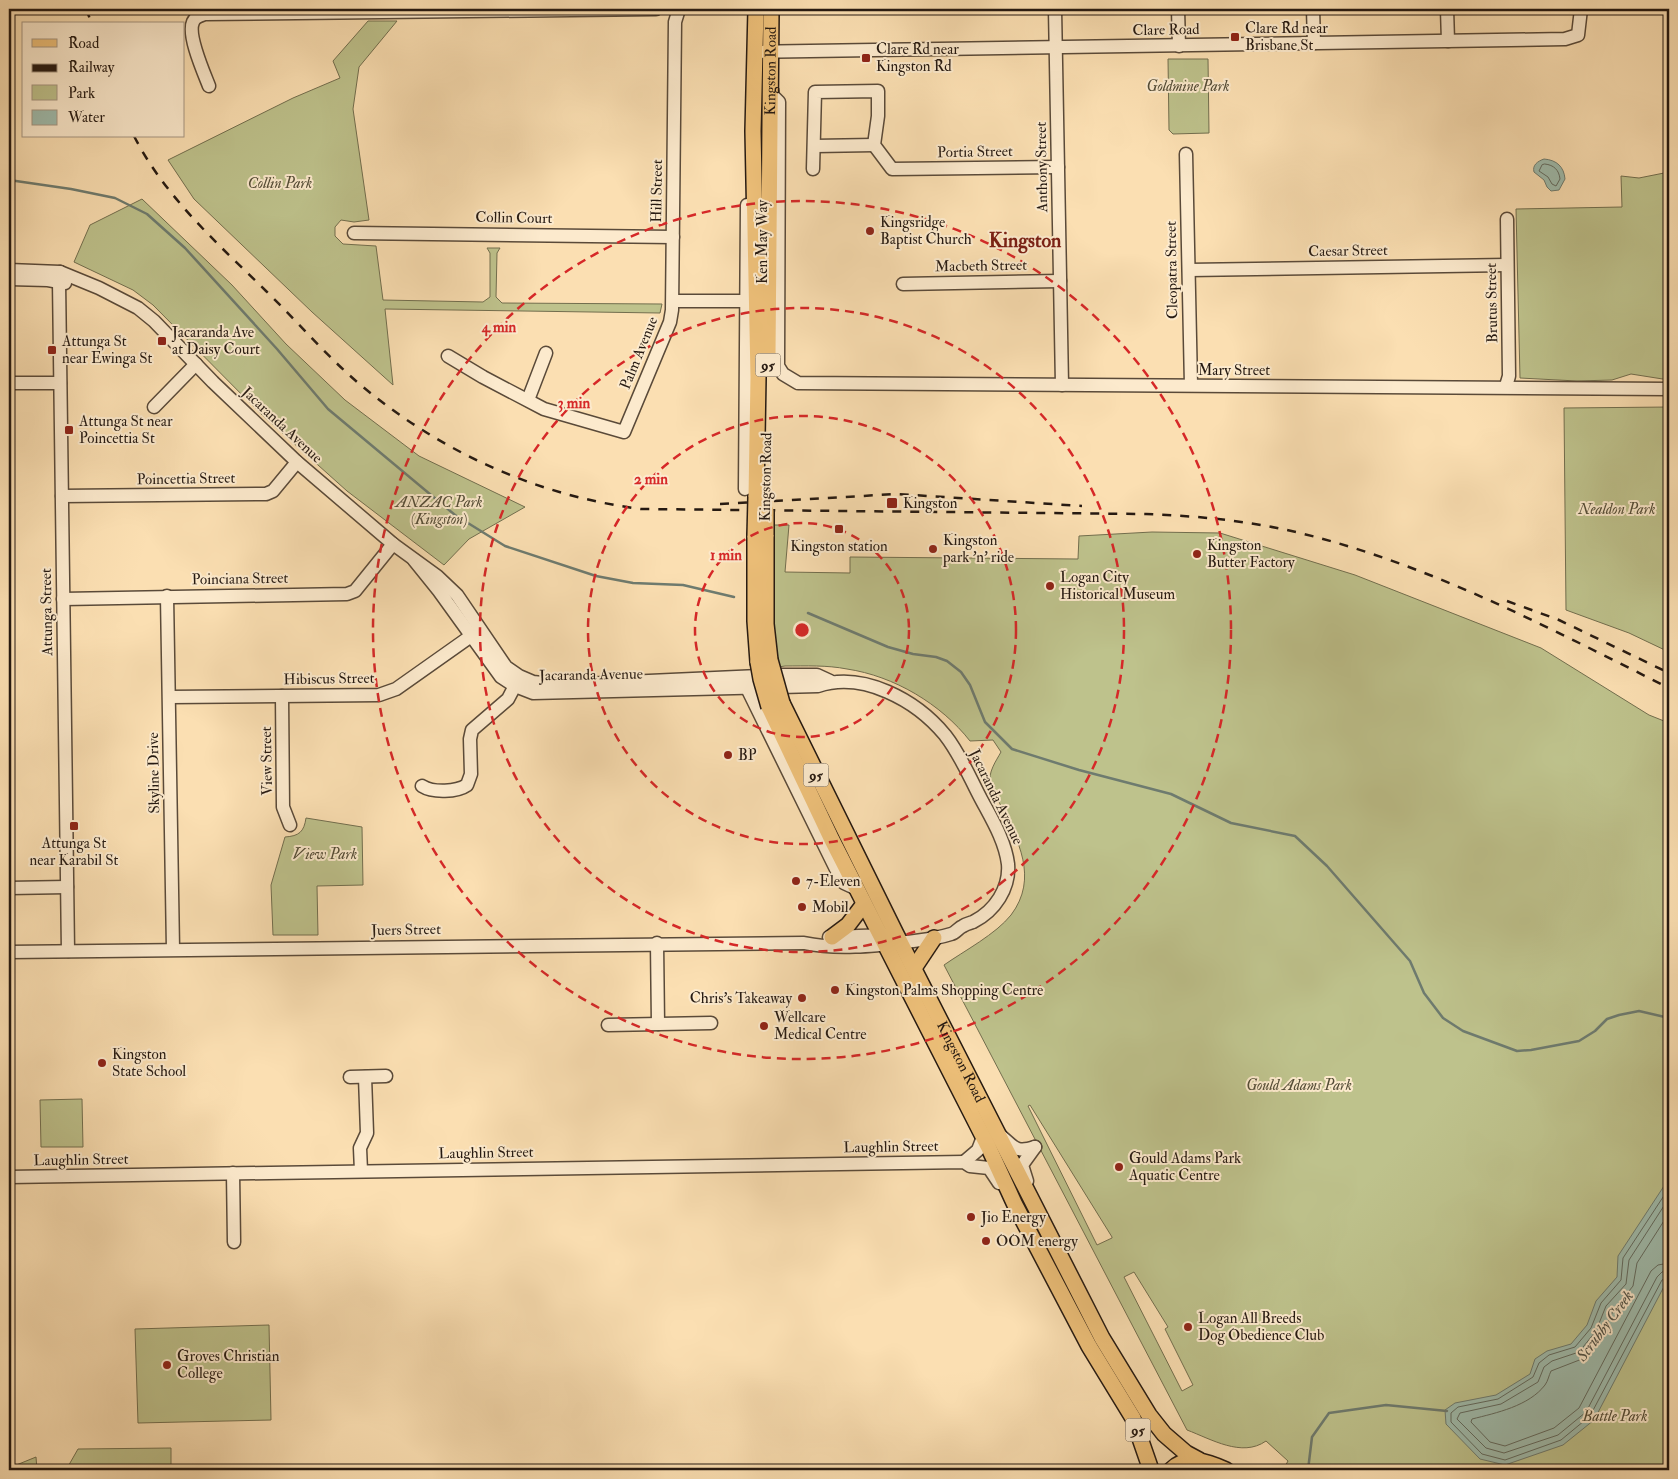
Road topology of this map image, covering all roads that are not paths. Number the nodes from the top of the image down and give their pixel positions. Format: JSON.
{"nodes":[{"id":1,"x":656,"y":9,"type":"edge"},
{"id":2,"x":679,"y":9,"type":"edge"},
{"id":3,"x":756,"y":9,"type":"edge"},
{"id":4,"x":771,"y":9,"type":"edge"},
{"id":5,"x":1055,"y":9,"type":"edge"},
{"id":6,"x":1178,"y":9,"type":"edge"},
{"id":7,"x":1313,"y":9,"type":"edge"},
{"id":8,"x":1447,"y":9,"type":"edge"},
{"id":9,"x":1581,"y":9,"type":"edge"},
{"id":10,"x":1448,"y":41,"type":"junction"},
{"id":11,"x":1314,"y":43,"type":"junction"},
{"id":12,"x":1178,"y":46,"type":"junction"},
{"id":13,"x":1056,"y":48,"type":"junction"},
{"id":14,"x":754,"y":52,"type":"junction"},
{"id":15,"x":771,"y":52,"type":"junction"},
{"id":16,"x":209,"y":86,"type":"dead end"},
{"id":17,"x":770,"y":93,"type":"junction"},
{"id":18,"x":753,"y":131,"type":"junction"},
{"id":19,"x":815,"y":146,"type":"junction"},
{"id":20,"x":874,"y":146,"type":"junction"},
{"id":21,"x":1186,"y":154,"type":"dead end"},
{"id":22,"x":1058,"y":167,"type":"junction"},
{"id":23,"x":813,"y":169,"type":"dead end"},
{"id":24,"x":1507,"y":219,"type":"dead end"},
{"id":25,"x":350,"y":233,"type":"dead end"},
{"id":26,"x":673,"y":237,"type":"junction"},
{"id":27,"x":1507,"y":265,"type":"junction"},
{"id":28,"x":9,"y":270,"type":"edge"},
{"id":29,"x":1188,"y":270,"type":"junction"},
{"id":30,"x":59,"y":277,"type":"junction"},
{"id":31,"x":9,"y":279,"type":"edge"},
{"id":32,"x":1060,"y":281,"type":"junction"},
{"id":33,"x":903,"y":284,"type":"dead end"},
{"id":34,"x":673,"y":301,"type":"junction"},
{"id":35,"x":746,"y":301,"type":"junction"},
{"id":36,"x":546,"y":353,"type":"dead end"},
{"id":37,"x":448,"y":356,"type":"dead end"},
{"id":38,"x":196,"y":364,"type":"junction"},
{"id":39,"x":60,"y":382,"type":"junction"},
{"id":40,"x":9,"y":383,"type":"edge"},
{"id":41,"x":798,"y":383,"type":"joint"},
{"id":42,"x":1062,"y":385,"type":"junction"},
{"id":43,"x":1190,"y":386,"type":"junction"},
{"id":44,"x":1506,"y":386,"type":"junction"},
{"id":45,"x":1669,"y":389,"type":"edge"},
{"id":46,"x":528,"y":400,"type":"junction"},
{"id":47,"x":154,"y":407,"type":"dead end"},
{"id":48,"x":297,"y":462,"type":"junction"},
{"id":49,"x":756,"y":494,"type":"junction"},
{"id":50,"x":62,"y":496,"type":"junction"},
{"id":51,"x":393,"y":544,"type":"junction"},
{"id":52,"x":167,"y":596,"type":"junction"},
{"id":53,"x":63,"y":599,"type":"junction"},
{"id":54,"x":459,"y":608,"type":"junction"},
{"id":55,"x":471,"y":636,"type":"junction"},
{"id":56,"x":517,"y":681,"type":"junction"},
{"id":57,"x":830,"y":682,"type":"junction"},
{"id":58,"x":747,"y":688,"type":"junction"},
{"id":59,"x":282,"y":696,"type":"junction"},
{"id":60,"x":170,"y":697,"type":"junction"},
{"id":61,"x":776,"y":705,"type":"junction"},
{"id":62,"x":422,"y":786,"type":"dead end"},
{"id":63,"x":290,"y":825,"type":"dead end"},
{"id":64,"x":9,"y":888,"type":"edge"},
{"id":65,"x":67,"y":888,"type":"junction"},
{"id":66,"x":857,"y":889,"type":"junction"},
{"id":67,"x":864,"y":904,"type":"junction"},
{"id":68,"x":963,"y":926,"type":"junction"},
{"id":69,"x":832,"y":937,"type":"junction"},
{"id":70,"x":899,"y":938,"type":"junction"},
{"id":71,"x":934,"y":938,"type":"junction"},
{"id":72,"x":882,"y":939,"type":"junction"},
{"id":73,"x":804,"y":942,"type":"junction"},
{"id":74,"x":657,"y":943,"type":"junction"},
{"id":75,"x":173,"y":949,"type":"junction"},
{"id":76,"x":68,"y":951,"type":"junction"},
{"id":77,"x":9,"y":952,"type":"edge"},
{"id":78,"x":914,"y":968,"type":"junction"},
{"id":79,"x":711,"y":1023,"type":"dead end"},
{"id":80,"x":608,"y":1024,"type":"dead end"},
{"id":81,"x":658,"y":1024,"type":"junction"},
{"id":82,"x":386,"y":1076,"type":"dead end"},
{"id":83,"x":350,"y":1077,"type":"dead end"},
{"id":84,"x":365,"y":1077,"type":"junction"},
{"id":85,"x":990,"y":1135,"type":"junction"},
{"id":86,"x":964,"y":1162,"type":"junction"},
{"id":87,"x":361,"y":1171,"type":"junction"},
{"id":88,"x":233,"y":1173,"type":"junction"},
{"id":89,"x":9,"y":1177,"type":"edge"},
{"id":90,"x":1012,"y":1200,"type":"junction"},
{"id":91,"x":1035,"y":1206,"type":"junction"},
{"id":92,"x":234,"y":1242,"type":"dead end"},
{"id":93,"x":1199,"y":1460,"type":"junction"},
{"id":94,"x":1151,"y":1470,"type":"edge"},
{"id":95,"x":1171,"y":1470,"type":"edge"},
{"id":96,"x":1226,"y":1470,"type":"edge"}],
"edges":[{"from":1,"to":16,"type":"street"},
{"from":2,"to":26,"type":"street","name":"Hill Street"},
{"from":3,"to":14,"type":"main road","name":"Kingston Road","number":"95"},
{"from":4,"to":15,"type":"main road","name":"Kingston Road","number":"95"},
{"from":5,"to":13,"type":"street","name":"Anthony Street"},
{"from":6,"to":12,"type":"street"},
{"from":7,"to":11,"type":"street"},
{"from":8,"to":10,"type":"street"},
{"from":9,"to":10,"type":"street","name":"Clare Road"},
{"from":10,"to":11,"type":"street","name":"Clare Road"},
{"from":11,"to":12,"type":"street","name":"Clare Road"},
{"from":12,"to":13,"type":"street","name":"Clare Road"},
{"from":13,"to":15,"type":"street","name":"Clare Road"},
{"from":13,"to":22,"type":"street","name":"Anthony Street"},
{"from":14,"to":15,"type":"street","name":"Clare Road"},
{"from":14,"to":18,"type":"main road","name":"Kingston Road","number":"95"},
{"from":15,"to":17,"type":"main road","name":"Kingston Road","number":"95"},
{"from":17,"to":41,"type":"street","name":"Ken May Way"},
{"from":17,"to":49,"type":"main road","name":"Kingston Road","number":"95"},
{"from":18,"to":35,"type":"street","name":"Kingston Road"},
{"from":18,"to":49,"type":"main road","name":"Kingston Road","number":"95"},
{"from":19,"to":20,"type":"street"},
{"from":19,"to":20,"type":"street"},
{"from":19,"to":23,"type":"street"},
{"from":20,"to":22,"type":"street","name":"Portia Street"},
{"from":21,"to":29,"type":"street","name":"Cleopatra Street"},
{"from":22,"to":32,"type":"street","name":"Anthony Street"},
{"from":24,"to":27,"type":"street","name":"Brutus Street"},
{"from":25,"to":26,"type":"street","name":"Collin Court"},
{"from":26,"to":34,"type":"street","name":"Hill Street"},
{"from":27,"to":29,"type":"street","name":"Caesar Street"},
{"from":27,"to":44,"type":"street","name":"Brutus Street"},
{"from":28,"to":30,"type":"street","name":"Jacaranda Avenue"},
{"from":29,"to":43,"type":"street","name":"Cleopatra Street"},
{"from":30,"to":31,"type":"street","name":"Jacaranda Avenue"},
{"from":30,"to":38,"type":"street","name":"Jacaranda Avenue"},
{"from":30,"to":39,"type":"street","name":"Attunga Street"},
{"from":32,"to":33,"type":"street","name":"Macbeth Street"},
{"from":32,"to":42,"type":"street","name":"Anthony Street"},
{"from":34,"to":35,"type":"street"},
{"from":34,"to":46,"type":"street","name":"Palm Avenue"},
{"from":35,"to":49,"type":"street","name":"Kingston Road"},
{"from":36,"to":46,"type":"street"},
{"from":37,"to":46,"type":"street","name":"Palm Avenue"},
{"from":38,"to":47,"type":"street"},
{"from":38,"to":48,"type":"street","name":"Jacaranda Avenue"},
{"from":39,"to":40,"type":"street"},
{"from":39,"to":50,"type":"street","name":"Attunga Street"},
{"from":41,"to":42,"type":"street","name":"Mary Street"},
{"from":42,"to":43,"type":"street","name":"Mary Street"},
{"from":43,"to":44,"type":"street","name":"Mary Street"},
{"from":44,"to":45,"type":"street","name":"Mary Street"},
{"from":48,"to":50,"type":"street","name":"Poincettia Street"},
{"from":48,"to":51,"type":"street","name":"Jacaranda Avenue"},
{"from":49,"to":61,"type":"main road","name":"Kingston Road","number":"95","bridge":true},
{"from":50,"to":53,"type":"street","name":"Attunga Street"},
{"from":51,"to":52,"type":"street","name":"Poinciana Street"},
{"from":51,"to":54,"type":"street","name":"Jacaranda Avenue"},
{"from":52,"to":53,"type":"street","name":"Poinciana Street"},
{"from":52,"to":60,"type":"street","name":"Skyline Drive"},
{"from":53,"to":65,"type":"street","name":"Attunga Street"},
{"from":54,"to":55,"type":"street","name":"Jacaranda Avenue"},
{"from":54,"to":56,"type":"street","name":"Jacaranda Avenue"},
{"from":55,"to":56,"type":"street","name":"Jacaranda Avenue"},
{"from":55,"to":59,"type":"street","name":"Hibiscus Street"},
{"from":56,"to":57,"type":"street","name":"Jacaranda Avenue"},
{"from":56,"to":58,"type":"street","name":"Jacaranda Avenue"},
{"from":56,"to":62,"type":"street"},
{"from":57,"to":58,"type":"street","name":"Jacaranda Avenue"},
{"from":57,"to":68,"type":"street","name":"Jacaranda Avenue"},
{"from":58,"to":66,"type":"street","name":"Kingston Road"},
{"from":59,"to":60,"type":"street","name":"Hibiscus Street"},
{"from":59,"to":63,"type":"street","name":"View Street"},
{"from":60,"to":75,"type":"street","name":"Skyline Drive"},
{"from":61,"to":66,"type":"main road","name":"Kingston Road","number":"95"},
{"from":61,"to":70,"type":"main road","name":"Kingston Road","number":"95"},
{"from":64,"to":65,"type":"street"},
{"from":65,"to":76,"type":"street","name":"Attunga Street"},
{"from":66,"to":67,"type":"main road","name":"Kingston Road","number":"95"},
{"from":67,"to":69,"type":"main road"},
{"from":67,"to":72,"type":"main road","name":"Kingston Road","number":"95"},
{"from":68,"to":70,"type":"street","name":"Jacaranda Avenue"},
{"from":68,"to":71,"type":"street","name":"Jacaranda Avenue"},
{"from":69,"to":72,"type":"street","name":"Juers Street"},
{"from":69,"to":73,"type":"street","name":"Juers Street"},
{"from":70,"to":71,"type":"street","name":"Jacaranda Avenue"},
{"from":70,"to":72,"type":"street","name":"Jacaranda Avenue"},
{"from":70,"to":78,"type":"main road","name":"Kingston Road","number":"95"},
{"from":71,"to":78,"type":"main road"},
{"from":72,"to":73,"type":"street","name":"Juers Street"},
{"from":72,"to":85,"type":"main road","name":"Kingston Road","number":"95"},
{"from":73,"to":74,"type":"street","name":"Juers Street"},
{"from":74,"to":75,"type":"street","name":"Juers Street"},
{"from":74,"to":81,"type":"street"},
{"from":75,"to":76,"type":"street","name":"Juers Street"},
{"from":76,"to":77,"type":"street","name":"Juers Street"},
{"from":78,"to":85,"type":"main road","name":"Kingston Road","number":"95"},
{"from":79,"to":81,"type":"street"},
{"from":80,"to":81,"type":"street"},
{"from":82,"to":84,"type":"street"},
{"from":83,"to":84,"type":"street"},
{"from":84,"to":87,"type":"street"},
{"from":85,"to":86,"type":"street"},
{"from":85,"to":90,"type":"main road","name":"Kingston Road","number":"95"},
{"from":85,"to":91,"type":"main road","name":"Kingston Road","number":"95"},
{"from":85,"to":91,"type":"street"},
{"from":86,"to":87,"type":"street","name":"Laughlin Street"},
{"from":86,"to":90,"type":"street","name":"Laughlin Street"},
{"from":87,"to":88,"type":"street","name":"Laughlin Street"},
{"from":88,"to":89,"type":"street","name":"Laughlin Street"},
{"from":88,"to":92,"type":"street"},
{"from":90,"to":94,"type":"main road","name":"Kingston Road","number":"95"},
{"from":91,"to":93,"type":"main road","name":"Kingston Road","number":"95"},
{"from":93,"to":95,"type":"main road"},
{"from":93,"to":96,"type":"main road","number":"95"}]}
